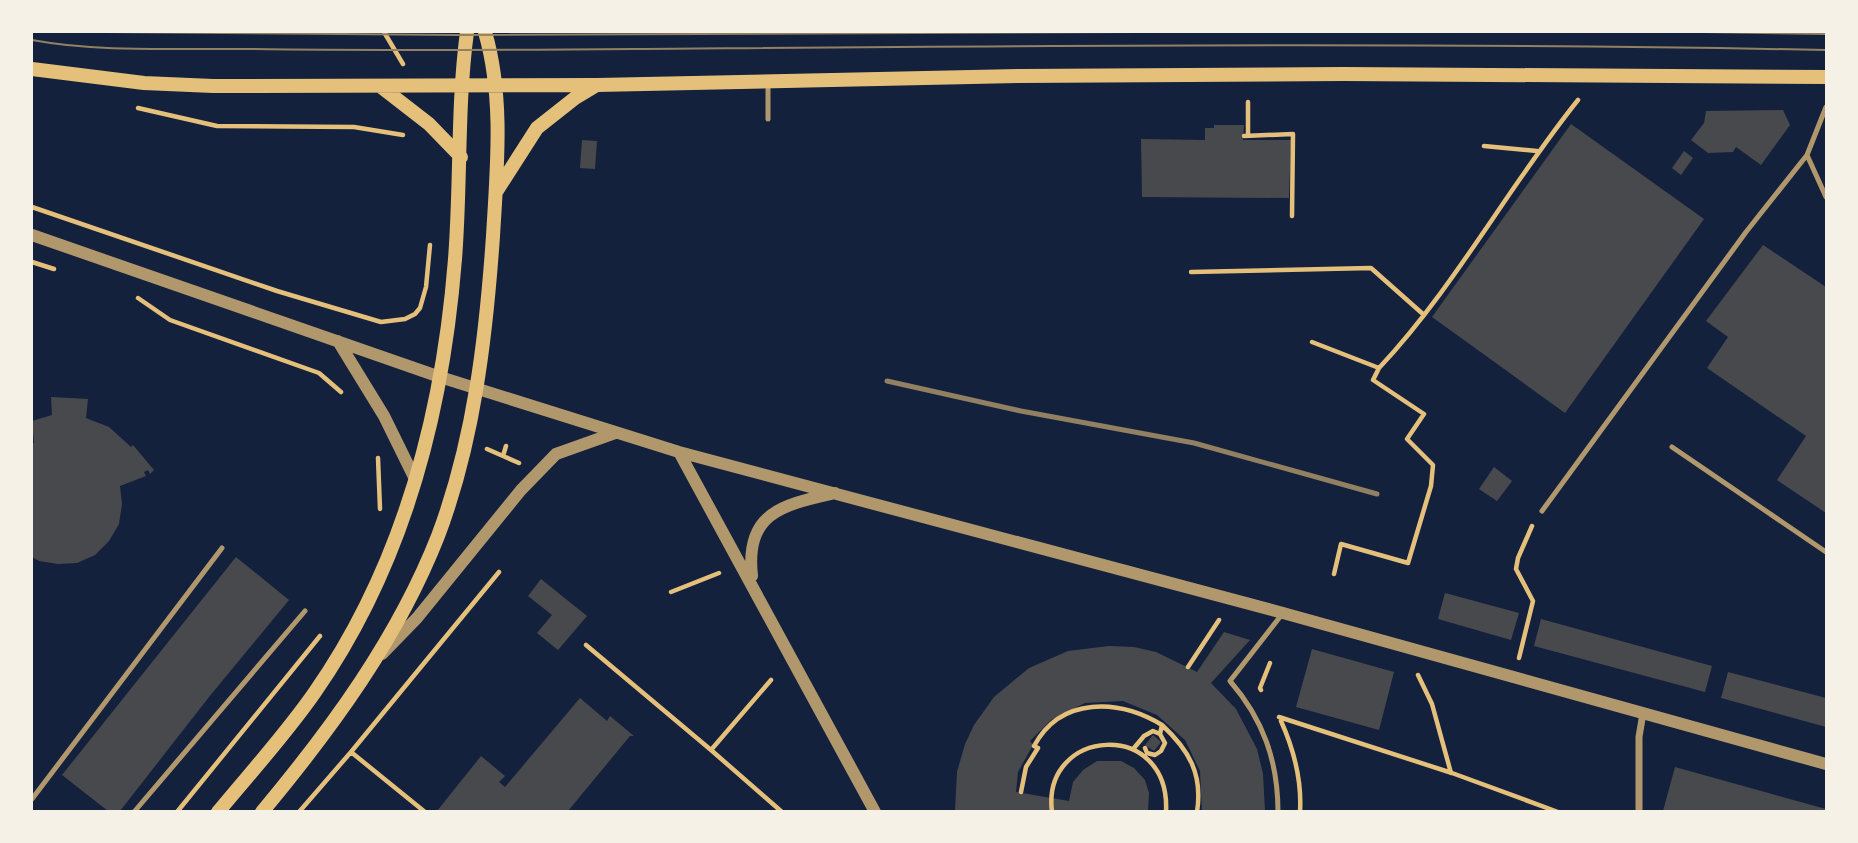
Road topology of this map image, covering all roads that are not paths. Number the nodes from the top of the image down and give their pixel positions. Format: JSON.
{"nodes":[{"id":1,"x":467,"y":32,"type":"edge"},
{"id":2,"x":485,"y":32,"type":"edge"},
{"id":3,"x":32,"y":69,"type":"edge"},
{"id":4,"x":1826,"y":77,"type":"edge"},
{"id":5,"x":768,"y":83,"type":"junction"},
{"id":6,"x":462,"y":85,"type":"junction"},
{"id":7,"x":497,"y":85,"type":"junction"},
{"id":8,"x":597,"y":85,"type":"junction"},
{"id":9,"x":380,"y":86,"type":"junction"},
{"id":10,"x":1826,"y":107,"type":"edge"},
{"id":11,"x":768,"y":119,"type":"dead end"},
{"id":12,"x":1807,"y":155,"type":"junction"},
{"id":13,"x":461,"y":157,"type":"junction"},
{"id":14,"x":496,"y":193,"type":"junction"},
{"id":15,"x":1826,"y":197,"type":"edge"},
{"id":16,"x":32,"y":235,"type":"edge"},
{"id":17,"x":338,"y":341,"type":"junction"},
{"id":18,"x":440,"y":377,"type":"junction"},
{"id":19,"x":476,"y":388,"type":"junction"},
{"id":20,"x":615,"y":433,"type":"junction"},
{"id":21,"x":1672,"y":447,"type":"dead end"},
{"id":22,"x":679,"y":452,"type":"junction"},
{"id":23,"x":415,"y":479,"type":"junction"},
{"id":24,"x":838,"y":492,"type":"junction"},
{"id":25,"x":1542,"y":511,"type":"road end"},
{"id":26,"x":222,"y":548,"type":"dead end"},
{"id":27,"x":1826,"y":552,"type":"edge"},
{"id":28,"x":754,"y":587,"type":"junction"},
{"id":29,"x":305,"y":611,"type":"dead end"},
{"id":30,"x":1283,"y":613,"type":"junction"},
{"id":31,"x":370,"y":665,"type":"junction"},
{"id":32,"x":1643,"y":713,"type":"junction"},
{"id":33,"x":1826,"y":764,"type":"edge"},
{"id":34,"x":32,"y":799,"type":"edge"},
{"id":35,"x":134,"y":811,"type":"edge"},
{"id":36,"x":218,"y":811,"type":"edge"},
{"id":37,"x":262,"y":811,"type":"edge"},
{"id":38,"x":875,"y":811,"type":"edge"},
{"id":39,"x":1278,"y":811,"type":"edge"},
{"id":40,"x":1639,"y":811,"type":"edge"}],
"edges":[{"from":1,"to":6,"type":"main road"},
{"from":2,"to":7,"type":"main road"},
{"from":3,"to":9,"type":"main road"},
{"from":4,"to":5,"type":"main road"},
{"from":5,"to":8,"type":"main road"},
{"from":5,"to":11,"type":"lane"},
{"from":6,"to":7,"type":"main road"},
{"from":6,"to":9,"type":"main road"},
{"from":6,"to":13,"type":"main road"},
{"from":7,"to":8,"type":"main road"},
{"from":7,"to":14,"type":"main road"},
{"from":8,"to":14,"type":"main road"},
{"from":9,"to":13,"type":"main road"},
{"from":10,"to":12,"type":"lane"},
{"from":12,"to":15,"type":"lane"},
{"from":12,"to":25,"type":"lane"},
{"from":13,"to":18,"type":"main road"},
{"from":14,"to":19,"type":"main road"},
{"from":16,"to":17,"type":"street"},
{"from":17,"to":18,"type":"street"},
{"from":17,"to":23,"type":"street"},
{"from":18,"to":19,"type":"street"},
{"from":18,"to":23,"type":"main road"},
{"from":19,"to":20,"type":"street"},
{"from":19,"to":31,"type":"main road"},
{"from":20,"to":22,"type":"street"},
{"from":20,"to":31,"type":"street"},
{"from":21,"to":27,"type":"lane"},
{"from":22,"to":24,"type":"street"},
{"from":22,"to":28,"type":"street"},
{"from":23,"to":36,"type":"main road"},
{"from":24,"to":28,"type":"street"},
{"from":24,"to":30,"type":"street"},
{"from":26,"to":34,"type":"lane"},
{"from":28,"to":38,"type":"street"},
{"from":29,"to":35,"type":"lane"},
{"from":30,"to":32,"type":"street"},
{"from":30,"to":39,"type":"lane"},
{"from":31,"to":37,"type":"main road"},
{"from":32,"to":33,"type":"street"},
{"from":32,"to":40,"type":"street"}]}
